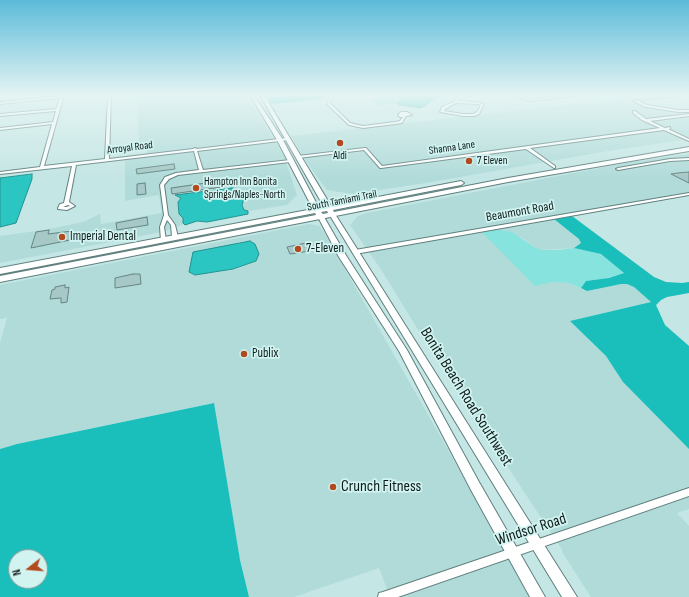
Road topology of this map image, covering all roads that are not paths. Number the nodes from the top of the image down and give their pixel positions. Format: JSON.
{"nodes":[{"id":1,"x":54,"y":123,"type":"joint"},
{"id":2,"x":108,"y":123,"type":"edge"},
{"id":3,"x":269,"y":123,"type":"edge"},
{"id":4,"x":278,"y":123,"type":"edge"},
{"id":5,"x":348,"y":123,"type":"edge"},
{"id":6,"x":396,"y":123,"type":"edge"},
{"id":7,"x":655,"y":123,"type":"edge"},
{"id":8,"x":667,"y":128,"type":"junction"},
{"id":9,"x":0,"y":129,"type":"edge"},
{"id":10,"x":287,"y":139,"type":"junction"},
{"id":11,"x":689,"y":139,"type":"edge"},
{"id":12,"x":280,"y":140,"type":"junction"},
{"id":13,"x":689,"y":144,"type":"edge"},
{"id":14,"x":532,"y":146,"type":"junction"},
{"id":15,"x":526,"y":147,"type":"junction"},
{"id":16,"x":195,"y":149,"type":"junction"},
{"id":17,"x":365,"y":149,"type":"junction"},
{"id":18,"x":689,"y":149,"type":"edge"},
{"id":19,"x":356,"y":152,"type":"junction"},
{"id":20,"x":369,"y":153,"type":"junction"},
{"id":21,"x":299,"y":158,"type":"junction"},
{"id":22,"x":290,"y":159,"type":"junction"},
{"id":23,"x":689,"y":159,"type":"edge"},
{"id":24,"x":107,"y":160,"type":"junction"},
{"id":25,"x":74,"y":164,"type":"junction"},
{"id":26,"x":42,"y":168,"type":"junction"},
{"id":27,"x":559,"y":168,"type":"junction"},
{"id":28,"x":618,"y":169,"type":"dead end"},
{"id":29,"x":201,"y":171,"type":"junction"},
{"id":30,"x":0,"y":173,"type":"edge"},
{"id":31,"x":689,"y":194,"type":"edge"},
{"id":32,"x":66,"y":204,"type":"dead end"},
{"id":33,"x":330,"y":211,"type":"junction"},
{"id":34,"x":319,"y":213,"type":"junction"},
{"id":35,"x":166,"y":216,"type":"junction"},
{"id":36,"x":175,"y":237,"type":"junction"},
{"id":37,"x":162,"y":240,"type":"junction"},
{"id":38,"x":354,"y":252,"type":"junction"},
{"id":39,"x":0,"y":271,"type":"edge"},
{"id":40,"x":0,"y":279,"type":"edge"},
{"id":41,"x":422,"y":360,"type":"junction"},
{"id":42,"x":409,"y":362,"type":"junction"},
{"id":43,"x":689,"y":492,"type":"edge"},
{"id":44,"x":537,"y":544,"type":"junction"},
{"id":45,"x":512,"y":552,"type":"junction"},
{"id":46,"x":383,"y":597,"type":"edge"},
{"id":47,"x":538,"y":597,"type":"edge"},
{"id":48,"x":570,"y":597,"type":"edge"}],
"edges":[{"from":1,"to":9,"type":"street"},
{"from":1,"to":26,"type":"street"},
{"from":2,"to":24,"type":"street"},
{"from":3,"to":12,"type":"main road"},
{"from":4,"to":10,"type":"main road"},
{"from":5,"to":6,"type":"street"},
{"from":7,"to":8,"type":"street"},
{"from":8,"to":11,"type":"street"},
{"from":8,"to":14,"type":"street","name":"Shanna Lane"},
{"from":10,"to":12,"type":"street","name":"Arroyal Road"},
{"from":10,"to":21,"type":"main road"},
{"from":12,"to":16,"type":"street","name":"Arroyal Road"},
{"from":12,"to":22,"type":"main road"},
{"from":13,"to":27,"type":"main road"},
{"from":14,"to":15,"type":"street","name":"Shanna Lane"},
{"from":14,"to":27,"type":"street"},
{"from":15,"to":20,"type":"street","name":"Shanna Lane"},
{"from":15,"to":27,"type":"street"},
{"from":16,"to":24,"type":"street","name":"Arroyal Road"},
{"from":16,"to":29,"type":"street"},
{"from":17,"to":19,"type":"street"},
{"from":17,"to":20,"type":"street"},
{"from":17,"to":21,"type":"street"},
{"from":18,"to":27,"type":"main road","name":"South Tamiami Trail"},
{"from":19,"to":20,"type":"street"},
{"from":19,"to":21,"type":"street"},
{"from":21,"to":33,"type":"main road"},
{"from":22,"to":29,"type":"street"},
{"from":22,"to":34,"type":"main road"},
{"from":23,"to":28,"type":"street"},
{"from":24,"to":25,"type":"street","name":"Arroyal Road"},
{"from":25,"to":26,"type":"street","name":"Arroyal Road"},
{"from":25,"to":32,"type":"street"},
{"from":26,"to":30,"type":"street","name":"Arroyal Road"},
{"from":27,"to":33,"type":"main road","name":"South Tamiami Trail"},
{"from":27,"to":33,"type":"main road","name":"South Tamiami Trail"},
{"from":29,"to":35,"type":"street"},
{"from":31,"to":38,"type":"street","name":"Beaumont Road"},
{"from":33,"to":34,"type":"main road","name":"South Tamiami Trail"},
{"from":33,"to":38,"type":"main road","name":"Bonita Beach Road Southwest"},
{"from":34,"to":36,"type":"main road","name":"South Tamiami Trail"},
{"from":34,"to":40,"type":"main road","name":"South Tamiami Trail"},
{"from":34,"to":42,"type":"main road","name":"Bonita Beach Road Southwest"},
{"from":35,"to":36,"type":"street"},
{"from":35,"to":37,"type":"street"},
{"from":36,"to":37,"type":"main road","name":"South Tamiami Trail"},
{"from":37,"to":39,"type":"main road","name":"South Tamiami Trail"},
{"from":38,"to":41,"type":"main road","name":"Bonita Beach Road Southwest"},
{"from":41,"to":42,"type":"main road"},
{"from":41,"to":44,"type":"main road","name":"Bonita Beach Road Southwest"},
{"from":42,"to":45,"type":"main road","name":"Bonita Beach Road Southwest"},
{"from":43,"to":44,"type":"street","name":"Windsor Road"},
{"from":44,"to":45,"type":"street","name":"Windsor Road"},
{"from":44,"to":48,"type":"main road","name":"Bonita Beach Road Southwest"},
{"from":45,"to":46,"type":"street","name":"Windsor Road"},
{"from":45,"to":47,"type":"main road","name":"Bonita Beach Road Southwest"}]}
